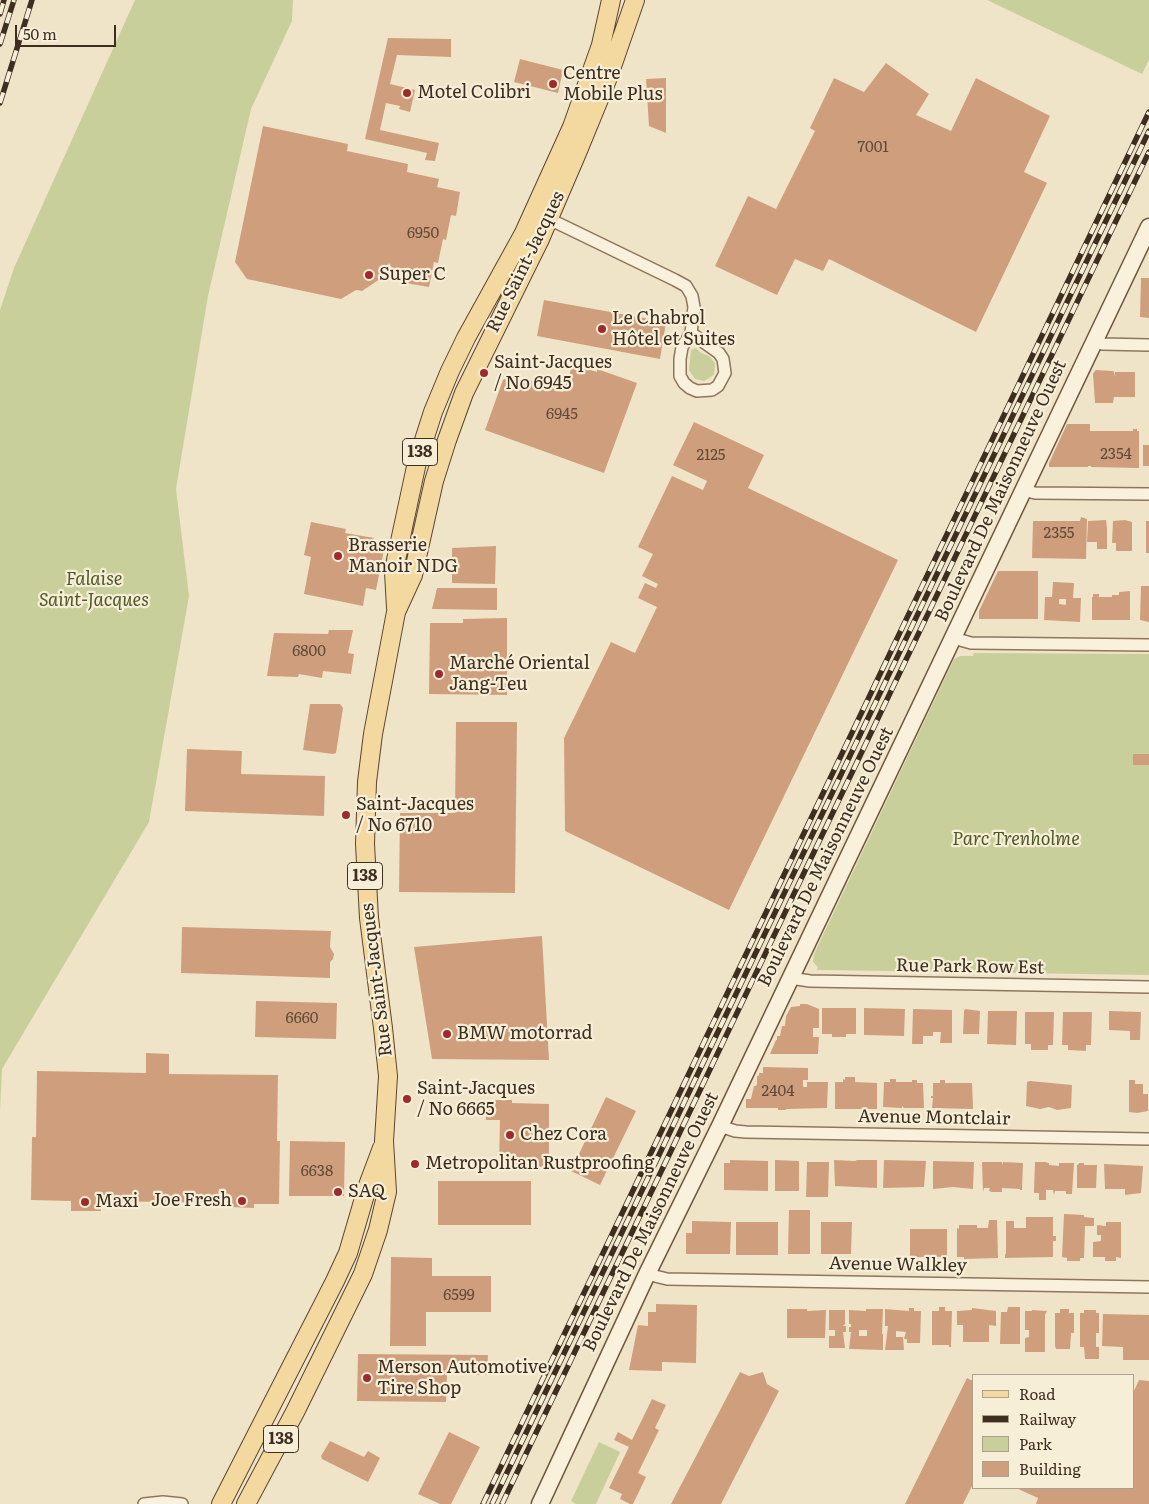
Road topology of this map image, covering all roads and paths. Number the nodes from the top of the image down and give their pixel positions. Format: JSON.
{"nodes":[{"id":1,"x":611,"y":0,"type":"edge"},
{"id":2,"x":635,"y":0,"type":"edge"},
{"id":3,"x":541,"y":215,"type":"junction"},
{"id":4,"x":1149,"y":227,"type":"edge"},
{"id":5,"x":691,"y":333,"type":"junction"},
{"id":6,"x":1094,"y":342,"type":"junction"},
{"id":7,"x":1149,"y":345,"type":"edge"},
{"id":8,"x":1023,"y":490,"type":"junction"},
{"id":9,"x":1149,"y":494,"type":"edge"},
{"id":10,"x":953,"y":638,"type":"junction"},
{"id":11,"x":1149,"y":645,"type":"edge"},
{"id":12,"x":790,"y":978,"type":"junction"},
{"id":13,"x":1149,"y":987,"type":"edge"},
{"id":14,"x":720,"y":1126,"type":"junction"},
{"id":15,"x":1149,"y":1139,"type":"edge"},
{"id":16,"x":384,"y":1141,"type":"junction"},
{"id":17,"x":647,"y":1274,"type":"junction"},
{"id":18,"x":1149,"y":1287,"type":"edge"},
{"id":19,"x":144,"y":1504,"type":"edge"},
{"id":20,"x":182,"y":1504,"type":"edge"},
{"id":21,"x":221,"y":1504,"type":"edge"},
{"id":22,"x":246,"y":1504,"type":"edge"},
{"id":23,"x":540,"y":1504,"type":"edge"}],
"edges":[{"from":1,"to":3,"type":"main road","name":"Rue Saint-Jacques","number":"138"},
{"from":2,"to":3,"type":"main road","name":"Rue Saint-Jacques","number":"138"},
{"from":3,"to":5,"type":"street"},
{"from":3,"to":16,"type":"main road","name":"Rue Saint-Jacques","number":"138"},
{"from":4,"to":6,"type":"street","name":"Boulevard De Maisonneuve Ouest"},
{"from":5,"to":5,"type":"street"},
{"from":6,"to":7,"type":"street"},
{"from":6,"to":8,"type":"street","name":"Boulevard De Maisonneuve Ouest"},
{"from":8,"to":9,"type":"street"},
{"from":8,"to":10,"type":"street","name":"Boulevard De Maisonneuve Ouest"},
{"from":10,"to":11,"type":"street"},
{"from":10,"to":12,"type":"street","name":"Boulevard De Maisonneuve Ouest"},
{"from":12,"to":13,"type":"street","name":"Rue Park Row Est"},
{"from":12,"to":14,"type":"street","name":"Boulevard De Maisonneuve Ouest"},
{"from":14,"to":15,"type":"street","name":"Avenue Montclair"},
{"from":14,"to":17,"type":"street","name":"Boulevard De Maisonneuve Ouest"},
{"from":16,"to":21,"type":"main road","name":"Rue Saint-Jacques","number":"138"},
{"from":16,"to":22,"type":"main road","name":"Rue Saint-Jacques","number":"138"},
{"from":17,"to":18,"type":"street","name":"Avenue Walkley"},
{"from":17,"to":23,"type":"street","name":"Boulevard De Maisonneuve Ouest"},
{"from":19,"to":20,"type":"street"}]}
